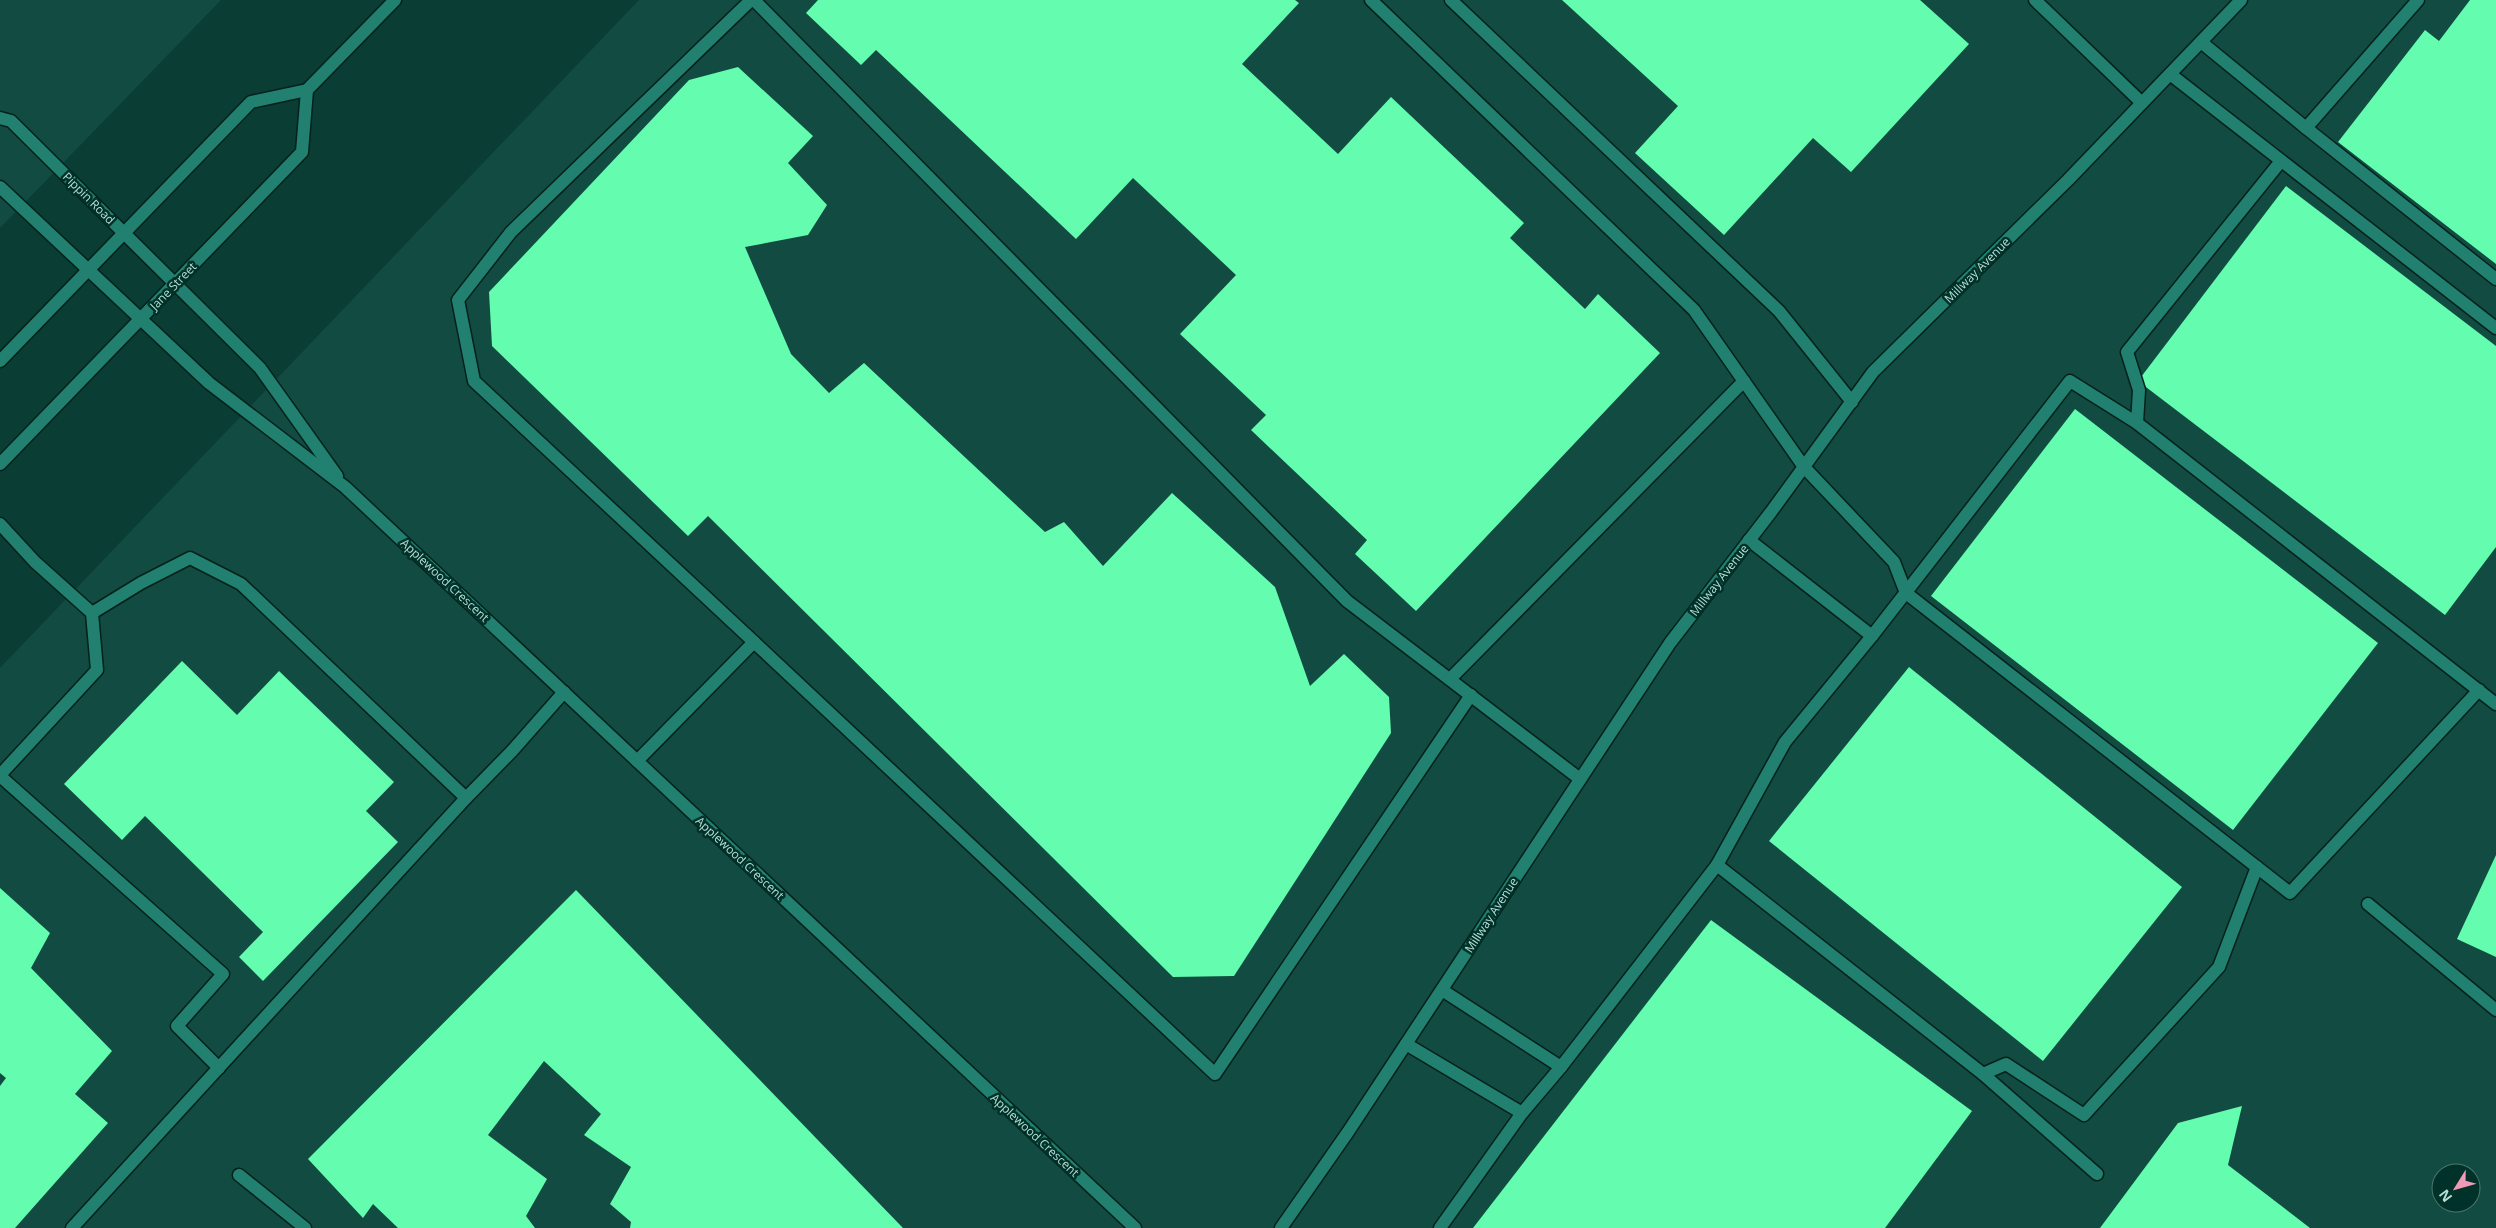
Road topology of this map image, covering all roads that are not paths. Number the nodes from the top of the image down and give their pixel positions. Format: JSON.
{"nodes":[{"id":1,"x":395,"y":0,"type":"edge"},
{"id":2,"x":752,"y":0,"type":"edge"},
{"id":3,"x":1371,"y":0,"type":"edge"},
{"id":4,"x":1451,"y":0,"type":"edge"},
{"id":5,"x":2241,"y":0,"type":"edge"},
{"id":6,"x":2418,"y":0,"type":"edge"},
{"id":7,"x":2040,"y":2,"type":"edge"},
{"id":8,"x":2201,"y":42,"type":"junction"},
{"id":9,"x":2170,"y":74,"type":"junction"},
{"id":10,"x":308,"y":90,"type":"junction"},
{"id":11,"x":2142,"y":103,"type":"junction"},
{"id":12,"x":0,"y":118,"type":"edge"},
{"id":13,"x":2306,"y":128,"type":"junction"},
{"id":14,"x":2281,"y":161,"type":"junction"},
{"id":15,"x":0,"y":187,"type":"edge"},
{"id":16,"x":125,"y":234,"type":"junction"},
{"id":17,"x":90,"y":270,"type":"junction"},
{"id":18,"x":2496,"y":279,"type":"edge"},
{"id":19,"x":175,"y":284,"type":"junction"},
{"id":20,"x":140,"y":320,"type":"junction"},
{"id":21,"x":2496,"y":328,"type":"edge"},
{"id":22,"x":0,"y":361,"type":"edge"},
{"id":23,"x":1744,"y":381,"type":"junction"},
{"id":24,"x":1852,"y":402,"type":"junction"},
{"id":25,"x":2137,"y":423,"type":"junction"},
{"id":26,"x":0,"y":464,"type":"edge"},
{"id":27,"x":1804,"y":467,"type":"junction"},
{"id":28,"x":345,"y":487,"type":"junction"},
{"id":29,"x":0,"y":524,"type":"edge"},
{"id":30,"x":1749,"y":540,"type":"junction"},
{"id":31,"x":1906,"y":593,"type":"junction"},
{"id":32,"x":92,"y":613,"type":"junction"},
{"id":33,"x":1872,"y":636,"type":"junction"},
{"id":34,"x":754,"y":642,"type":"junction"},
{"id":35,"x":1450,"y":679,"type":"junction"},
{"id":36,"x":2479,"y":690,"type":"junction"},
{"id":37,"x":564,"y":692,"type":"junction"},
{"id":38,"x":1470,"y":695,"type":"junction"},
{"id":39,"x":2496,"y":704,"type":"edge"},
{"id":40,"x":637,"y":761,"type":"junction"},
{"id":41,"x":0,"y":776,"type":"edge"},
{"id":42,"x":1580,"y":779,"type":"junction"},
{"id":43,"x":466,"y":798,"type":"junction"},
{"id":44,"x":1717,"y":865,"type":"junction"},
{"id":45,"x":2257,"y":867,"type":"junction"},
{"id":46,"x":2368,"y":904,"type":"dead end"},
{"id":47,"x":1442,"y":990,"type":"junction"},
{"id":48,"x":2496,"y":1010,"type":"edge"},
{"id":49,"x":1406,"y":1044,"type":"junction"},
{"id":50,"x":1561,"y":1066,"type":"junction"},
{"id":51,"x":219,"y":1068,"type":"junction"},
{"id":52,"x":1983,"y":1074,"type":"junction"},
{"id":53,"x":1522,"y":1113,"type":"junction"},
{"id":54,"x":238,"y":1174,"type":"dead end"},
{"id":55,"x":2097,"y":1174,"type":"dead end"},
{"id":56,"x":72,"y":1228,"type":"edge"},
{"id":57,"x":305,"y":1228,"type":"edge"},
{"id":58,"x":1135,"y":1228,"type":"edge"},
{"id":59,"x":1281,"y":1228,"type":"edge"},
{"id":60,"x":1440,"y":1228,"type":"edge"}],
"edges":[{"from":1,"to":10,"type":"street"},
{"from":2,"to":34,"type":"street"},
{"from":2,"to":35,"type":"street"},
{"from":3,"to":23,"type":"street"},
{"from":4,"to":24,"type":"street"},
{"from":5,"to":8,"type":"street","name":"Millway Avenue"},
{"from":6,"to":13,"type":"street"},
{"from":7,"to":11,"type":"street"},
{"from":8,"to":9,"type":"street","name":"Millway Avenue"},
{"from":8,"to":13,"type":"street"},
{"from":9,"to":11,"type":"street","name":"Millway Avenue"},
{"from":9,"to":14,"type":"street"},
{"from":10,"to":16,"type":"street"},
{"from":10,"to":19,"type":"street","name":"Jane Street"},
{"from":11,"to":24,"type":"street","name":"Millway Avenue"},
{"from":12,"to":16,"type":"street","name":"Pippin Road"},
{"from":13,"to":18,"type":"street"},
{"from":14,"to":21,"type":"street"},
{"from":14,"to":25,"type":"street"},
{"from":15,"to":17,"type":"street"},
{"from":16,"to":17,"type":"street"},
{"from":16,"to":19,"type":"street","name":"Pippin Road"},
{"from":17,"to":20,"type":"street"},
{"from":17,"to":22,"type":"street"},
{"from":19,"to":20,"type":"street","name":"Jane Street"},
{"from":19,"to":28,"type":"street","name":"Applewood Crescent"},
{"from":20,"to":26,"type":"street","name":"Jane Street"},
{"from":20,"to":28,"type":"street","name":"Applewood Crescent"},
{"from":23,"to":27,"type":"street"},
{"from":23,"to":35,"type":"street"},
{"from":24,"to":27,"type":"street","name":"Millway Avenue"},
{"from":25,"to":31,"type":"street"},
{"from":25,"to":36,"type":"street"},
{"from":27,"to":30,"type":"street","name":"Millway Avenue"},
{"from":27,"to":31,"type":"street"},
{"from":28,"to":37,"type":"street","name":"Applewood Crescent"},
{"from":29,"to":32,"type":"street"},
{"from":30,"to":33,"type":"street"},
{"from":30,"to":42,"type":"street","name":"Millway Avenue"},
{"from":31,"to":33,"type":"street"},
{"from":31,"to":45,"type":"street"},
{"from":32,"to":41,"type":"street"},
{"from":32,"to":43,"type":"street"},
{"from":33,"to":44,"type":"street"},
{"from":34,"to":38,"type":"street"},
{"from":34,"to":40,"type":"street"},
{"from":35,"to":38,"type":"street"},
{"from":36,"to":39,"type":"street"},
{"from":36,"to":45,"type":"street"},
{"from":37,"to":40,"type":"street","name":"Applewood Crescent"},
{"from":37,"to":43,"type":"street"},
{"from":38,"to":42,"type":"street"},
{"from":40,"to":58,"type":"street","name":"Applewood Crescent"},
{"from":41,"to":51,"type":"street"},
{"from":42,"to":47,"type":"street","name":"Millway Avenue"},
{"from":43,"to":51,"type":"street"},
{"from":44,"to":50,"type":"street"},
{"from":44,"to":52,"type":"street"},
{"from":45,"to":52,"type":"street"},
{"from":46,"to":48,"type":"street"},
{"from":47,"to":49,"type":"street","name":"Millway Avenue"},
{"from":47,"to":50,"type":"street"},
{"from":49,"to":53,"type":"street"},
{"from":49,"to":59,"type":"street","name":"Millway Avenue"},
{"from":50,"to":53,"type":"street"},
{"from":51,"to":56,"type":"street"},
{"from":52,"to":55,"type":"street"},
{"from":53,"to":60,"type":"street"},
{"from":54,"to":57,"type":"street"}]}
